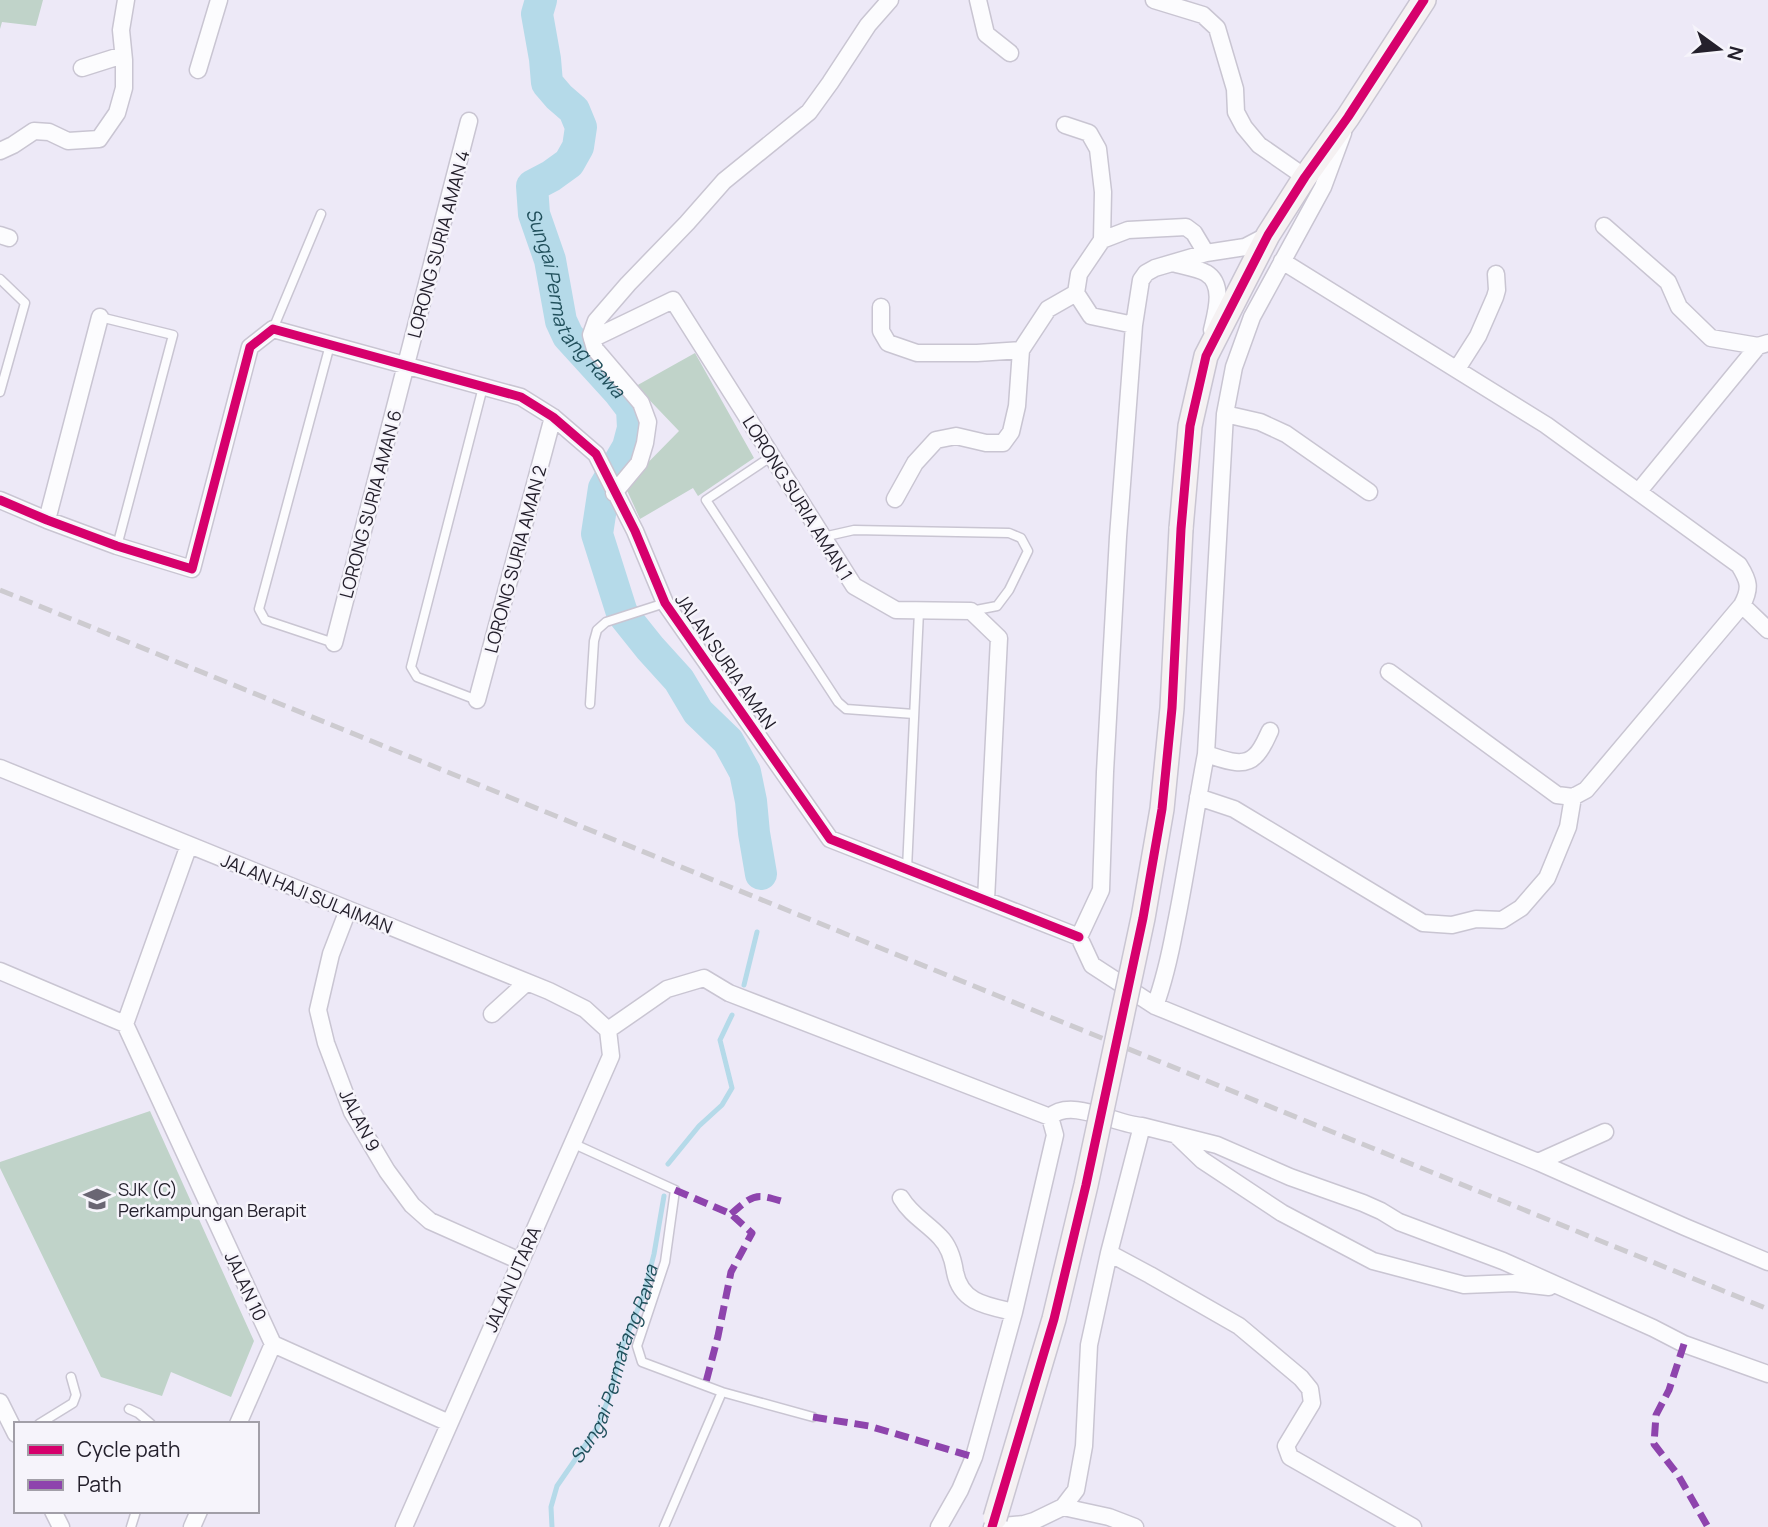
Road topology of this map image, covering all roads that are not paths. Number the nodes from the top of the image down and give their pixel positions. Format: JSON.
{"nodes":[{"id":1,"x":126,"y":0,"type":"edge"},
{"id":2,"x":219,"y":0,"type":"edge"},
{"id":3,"x":890,"y":0,"type":"edge"},
{"id":4,"x":978,"y":0,"type":"edge"},
{"id":5,"x":1154,"y":0,"type":"edge"},
{"id":6,"x":1424,"y":0,"type":"edge"},
{"id":7,"x":1010,"y":53,"type":"dead end"},
{"id":8,"x":123,"y":55,"type":"junction"},
{"id":9,"x":82,"y":68,"type":"dead end"},
{"id":10,"x":198,"y":70,"type":"dead end"},
{"id":11,"x":1348,"y":117,"type":"junction"},
{"id":12,"x":469,"y":121,"type":"dead end"},
{"id":13,"x":1065,"y":125,"type":"dead end"},
{"id":14,"x":0,"y":151,"type":"edge"},
{"id":15,"x":1305,"y":177,"type":"junction"},
{"id":16,"x":321,"y":214,"type":"dead end"},
{"id":17,"x":1604,"y":226,"type":"dead end"},
{"id":18,"x":1268,"y":235,"type":"junction"},
{"id":19,"x":1102,"y":240,"type":"junction"},
{"id":20,"x":1206,"y":253,"type":"junction"},
{"id":21,"x":1282,"y":261,"type":"junction"},
{"id":22,"x":1171,"y":263,"type":"junction"},
{"id":23,"x":1496,"y":274,"type":"dead end"},
{"id":24,"x":0,"y":279,"type":"edge"},
{"id":25,"x":1076,"y":293,"type":"junction"},
{"id":26,"x":881,"y":307,"type":"dead end"},
{"id":27,"x":100,"y":317,"type":"joint"},
{"id":28,"x":1134,"y":325,"type":"junction"},
{"id":29,"x":273,"y":329,"type":"junction"},
{"id":30,"x":592,"y":339,"type":"junction"},
{"id":31,"x":330,"y":345,"type":"junction"},
{"id":32,"x":1763,"y":345,"type":"edge"},
{"id":33,"x":1021,"y":349,"type":"junction"},
{"id":34,"x":1206,"y":356,"type":"junction"},
{"id":35,"x":406,"y":366,"type":"junction"},
{"id":36,"x":1457,"y":369,"type":"junction"},
{"id":37,"x":483,"y":387,"type":"junction"},
{"id":38,"x":0,"y":392,"type":"edge"},
{"id":39,"x":1225,"y":414,"type":"junction"},
{"id":40,"x":553,"y":417,"type":"junction"},
{"id":41,"x":772,"y":456,"type":"junction"},
{"id":42,"x":1639,"y":491,"type":"junction"},
{"id":43,"x":1369,"y":492,"type":"dead end"},
{"id":44,"x":614,"y":493,"type":"junction"},
{"id":45,"x":0,"y":499,"type":"edge"},
{"id":46,"x":895,"y":499,"type":"dead end"},
{"id":47,"x":47,"y":520,"type":"junction"},
{"id":48,"x":823,"y":537,"type":"junction"},
{"id":49,"x":117,"y":546,"type":"junction"},
{"id":50,"x":665,"y":603,"type":"junction"},
{"id":51,"x":1742,"y":605,"type":"junction"},
{"id":52,"x":919,"y":611,"type":"junction"},
{"id":53,"x":971,"y":611,"type":"junction"},
{"id":54,"x":1768,"y":630,"type":"edge"},
{"id":55,"x":334,"y":643,"type":"joint"},
{"id":56,"x":1389,"y":673,"type":"dead end"},
{"id":57,"x":477,"y":700,"type":"joint"},
{"id":58,"x":590,"y":704,"type":"dead end"},
{"id":59,"x":914,"y":714,"type":"junction"},
{"id":60,"x":1270,"y":731,"type":"dead end"},
{"id":61,"x":1206,"y":754,"type":"junction"},
{"id":62,"x":0,"y":768,"type":"edge"},
{"id":63,"x":1198,"y":796,"type":"junction"},
{"id":64,"x":1573,"y":797,"type":"junction"},
{"id":65,"x":189,"y":845,"type":"junction"},
{"id":66,"x":907,"y":869,"type":"junction"},
{"id":67,"x":986,"y":900,"type":"junction"},
{"id":68,"x":348,"y":910,"type":"junction"},
{"id":69,"x":1079,"y":937,"type":"junction"},
{"id":70,"x":0,"y":971,"type":"edge"},
{"id":71,"x":527,"y":982,"type":"junction"},
{"id":72,"x":1155,"y":1006,"type":"junction"},
{"id":73,"x":492,"y":1014,"type":"dead end"},
{"id":74,"x":125,"y":1024,"type":"junction"},
{"id":75,"x":608,"y":1030,"type":"junction"},
{"id":76,"x":1050,"y":1117,"type":"junction"},
{"id":77,"x":1142,"y":1126,"type":"junction"},
{"id":78,"x":1605,"y":1132,"type":"dead end"},
{"id":79,"x":1176,"y":1135,"type":"junction"},
{"id":80,"x":572,"y":1143,"type":"junction"},
{"id":81,"x":1538,"y":1162,"type":"junction"},
{"id":82,"x":901,"y":1198,"type":"dead end"},
{"id":83,"x":1109,"y":1254,"type":"junction"},
{"id":84,"x":520,"y":1261,"type":"junction"},
{"id":85,"x":1768,"y":1262,"type":"edge"},
{"id":86,"x":1562,"y":1289,"type":"junction"},
{"id":87,"x":1014,"y":1312,"type":"junction"},
{"id":88,"x":273,"y":1344,"type":"junction"},
{"id":89,"x":1768,"y":1374,"type":"edge"},
{"id":90,"x":71,"y":1377,"type":"dead end"},
{"id":91,"x":722,"y":1392,"type":"junction"},
{"id":92,"x":0,"y":1402,"type":"edge"},
{"id":93,"x":129,"y":1409,"type":"dead end"},
{"id":94,"x":813,"y":1417,"type":"dead end"},
{"id":95,"x":42,"y":1422,"type":"edge"},
{"id":96,"x":149,"y":1422,"type":"edge"},
{"id":97,"x":239,"y":1422,"type":"edge"},
{"id":98,"x":449,"y":1423,"type":"junction"},
{"id":99,"x":14,"y":1430,"type":"edge"},
{"id":100,"x":1063,"y":1507,"type":"junction"},
{"id":101,"x":993,"y":1524,"type":"edge"},
{"id":102,"x":404,"y":1527,"type":"edge"},
{"id":103,"x":664,"y":1527,"type":"edge"},
{"id":104,"x":939,"y":1527,"type":"edge"},
{"id":105,"x":1135,"y":1527,"type":"edge"},
{"id":106,"x":1413,"y":1527,"type":"edge"}],
"edges":[{"from":1,"to":8,"type":"street"},
{"from":2,"to":10,"type":"street"},
{"from":3,"to":30,"type":"street"},
{"from":4,"to":7,"type":"street"},
{"from":5,"to":15,"type":"street"},
{"from":6,"to":11,"type":"street"},
{"from":8,"to":9,"type":"street"},
{"from":8,"to":14,"type":"street"},
{"from":11,"to":15,"type":"street"},
{"from":11,"to":21,"type":"street"},
{"from":12,"to":35,"type":"street","name":"LORONG SURIA AMAN 4"},
{"from":13,"to":19,"type":"street"},
{"from":15,"to":18,"type":"street"},
{"from":16,"to":29,"type":"lane"},
{"from":17,"to":32,"type":"street"},
{"from":18,"to":20,"type":"street"},
{"from":18,"to":34,"type":"street"},
{"from":19,"to":20,"type":"street"},
{"from":19,"to":25,"type":"street"},
{"from":20,"to":22,"type":"street"},
{"from":21,"to":36,"type":"street"},
{"from":21,"to":39,"type":"street"},
{"from":22,"to":28,"type":"street"},
{"from":22,"to":34,"type":"street"},
{"from":23,"to":36,"type":"street"},
{"from":24,"to":38,"type":"lane"},
{"from":25,"to":28,"type":"street"},
{"from":25,"to":33,"type":"street"},
{"from":26,"to":33,"type":"street"},
{"from":27,"to":47,"type":"street"},
{"from":27,"to":49,"type":"lane"},
{"from":28,"to":69,"type":"street"},
{"from":29,"to":31,"type":"street","name":"JALAN SURIA AMAN"},
{"from":29,"to":49,"type":"street"},
{"from":30,"to":41,"type":"street","name":"LORONG SURIA AMAN 1"},
{"from":30,"to":44,"type":"street"},
{"from":31,"to":35,"type":"street","name":"JALAN SURIA AMAN"},
{"from":31,"to":55,"type":"lane"},
{"from":32,"to":42,"type":"street"},
{"from":33,"to":46,"type":"street"},
{"from":34,"to":101,"type":"street","bridge":true},
{"from":35,"to":37,"type":"street","name":"JALAN SURIA AMAN"},
{"from":35,"to":55,"type":"street","name":"LORONG SURIA AMAN 6"},
{"from":36,"to":42,"type":"street"},
{"from":37,"to":40,"type":"street","name":"JALAN SURIA AMAN"},
{"from":37,"to":57,"type":"lane"},
{"from":39,"to":43,"type":"street"},
{"from":39,"to":61,"type":"street"},
{"from":40,"to":44,"type":"street","name":"JALAN SURIA AMAN"},
{"from":40,"to":57,"type":"street","name":"LORONG SURIA AMAN 2"},
{"from":41,"to":48,"type":"street","name":"LORONG SURIA AMAN 1"},
{"from":41,"to":59,"type":"lane"},
{"from":42,"to":51,"type":"street"},
{"from":44,"to":50,"type":"street","name":"JALAN SURIA AMAN"},
{"from":45,"to":47,"type":"street"},
{"from":47,"to":49,"type":"street"},
{"from":48,"to":52,"type":"street","name":"LORONG SURIA AMAN 1"},
{"from":48,"to":53,"type":"lane"},
{"from":50,"to":58,"type":"lane"},
{"from":50,"to":66,"type":"street","name":"JALAN SURIA AMAN"},
{"from":51,"to":54,"type":"street"},
{"from":51,"to":64,"type":"street"},
{"from":52,"to":53,"type":"street","name":"LORONG SURIA AMAN 1"},
{"from":52,"to":59,"type":"lane"},
{"from":53,"to":67,"type":"street"},
{"from":56,"to":64,"type":"street"},
{"from":59,"to":66,"type":"lane"},
{"from":60,"to":61,"type":"street"},
{"from":61,"to":63,"type":"street"},
{"from":62,"to":65,"type":"street","name":"JALAN HAJI SULAIMAN"},
{"from":63,"to":64,"type":"street"},
{"from":63,"to":72,"type":"street"},
{"from":65,"to":68,"type":"street","name":"JALAN HAJI SULAIMAN"},
{"from":65,"to":74,"type":"street"},
{"from":66,"to":67,"type":"street","name":"JALAN SURIA AMAN"},
{"from":67,"to":69,"type":"street","name":"JALAN SURIA AMAN"},
{"from":68,"to":71,"type":"street","name":"JALAN HAJI SULAIMAN"},
{"from":68,"to":84,"type":"street","name":"JALAN 9"},
{"from":69,"to":72,"type":"street"},
{"from":70,"to":74,"type":"street"},
{"from":71,"to":73,"type":"street"},
{"from":71,"to":75,"type":"street","name":"JALAN HAJI SULAIMAN"},
{"from":72,"to":81,"type":"street"},
{"from":74,"to":88,"type":"street","name":"JALAN 10"},
{"from":75,"to":76,"type":"street"},
{"from":75,"to":80,"type":"street","name":"JALAN UTARA"},
{"from":76,"to":77,"type":"street"},
{"from":76,"to":87,"type":"street"},
{"from":77,"to":79,"type":"street"},
{"from":77,"to":83,"type":"street"},
{"from":78,"to":81,"type":"street"},
{"from":79,"to":86,"type":"street"},
{"from":79,"to":86,"type":"street"},
{"from":80,"to":84,"type":"street","name":"JALAN UTARA"},
{"from":80,"to":91,"type":"lane"},
{"from":81,"to":85,"type":"street"},
{"from":82,"to":87,"type":"street"},
{"from":83,"to":100,"type":"street"},
{"from":83,"to":106,"type":"street"},
{"from":84,"to":98,"type":"street","name":"JALAN UTARA"},
{"from":86,"to":89,"type":"street"},
{"from":87,"to":104,"type":"street"},
{"from":88,"to":97,"type":"street"},
{"from":88,"to":98,"type":"street"},
{"from":90,"to":95,"type":"lane"},
{"from":91,"to":94,"type":"lane"},
{"from":91,"to":103,"type":"lane"},
{"from":92,"to":99,"type":"street"},
{"from":93,"to":96,"type":"lane"},
{"from":98,"to":102,"type":"street","name":"JALAN UTARA"},
{"from":100,"to":101,"type":"street"},
{"from":100,"to":105,"type":"street"}]}
